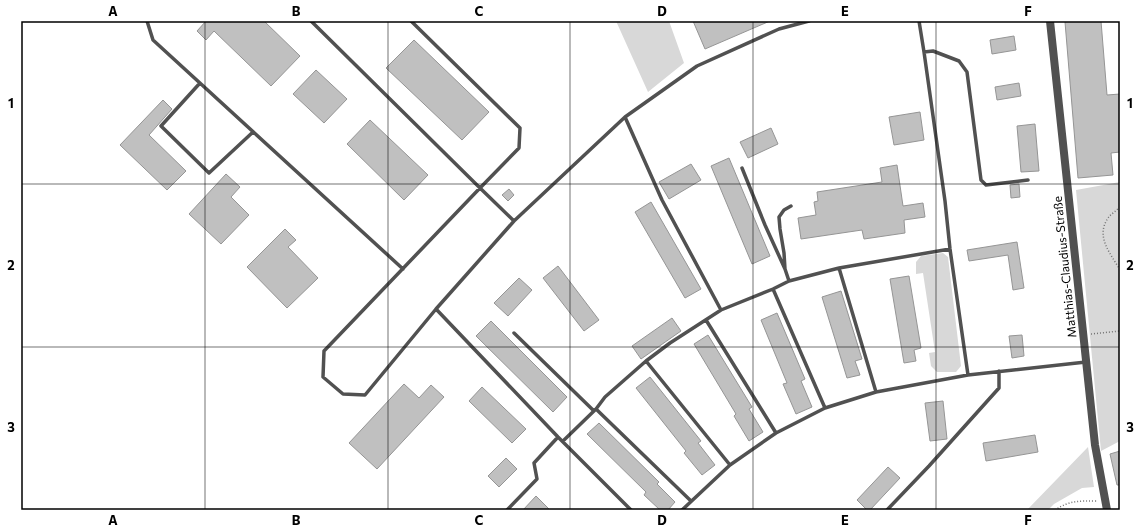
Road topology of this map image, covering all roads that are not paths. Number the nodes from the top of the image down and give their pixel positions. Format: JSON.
{"nodes":[{"id":1,"x":147,"y":21,"type":"edge"},
{"id":2,"x":311,"y":21,"type":"edge"},
{"id":3,"x":411,"y":21,"type":"edge"},
{"id":4,"x":809,"y":21,"type":"edge"},
{"id":5,"x":919,"y":21,"type":"edge"},
{"id":6,"x":1050,"y":21,"type":"edge"},
{"id":7,"x":924,"y":52,"type":"junction"},
{"id":8,"x":200,"y":83,"type":"junction"},
{"id":9,"x":624,"y":117,"type":"junction"},
{"id":10,"x":253,"y":132,"type":"junction"},
{"id":11,"x":742,"y":168,"type":"dead end"},
{"id":12,"x":1028,"y":180,"type":"dead end"},
{"id":13,"x":480,"y":188,"type":"junction"},
{"id":14,"x":791,"y":206,"type":"dead end"},
{"id":15,"x":514,"y":221,"type":"junction"},
{"id":16,"x":950,"y":249,"type":"junction"},
{"id":17,"x":839,"y":268,"type":"junction"},
{"id":18,"x":403,"y":269,"type":"junction"},
{"id":19,"x":785,"y":269,"type":"junction"},
{"id":20,"x":789,"y":281,"type":"junction"},
{"id":21,"x":773,"y":289,"type":"junction"},
{"id":22,"x":436,"y":309,"type":"junction"},
{"id":23,"x":721,"y":310,"type":"junction"},
{"id":24,"x":706,"y":320,"type":"junction"},
{"id":25,"x":514,"y":333,"type":"dead end"},
{"id":26,"x":646,"y":361,"type":"junction"},
{"id":27,"x":1087,"y":362,"type":"junction"},
{"id":28,"x":999,"y":371,"type":"junction"},
{"id":29,"x":968,"y":375,"type":"junction"},
{"id":30,"x":876,"y":392,"type":"junction"},
{"id":31,"x":825,"y":408,"type":"junction"},
{"id":32,"x":595,"y":410,"type":"junction"},
{"id":33,"x":776,"y":433,"type":"junction"},
{"id":34,"x":558,"y":437,"type":"junction"},
{"id":35,"x":563,"y":441,"type":"junction"},
{"id":36,"x":730,"y":465,"type":"junction"},
{"id":37,"x":692,"y":501,"type":"junction"},
{"id":38,"x":507,"y":510,"type":"edge"},
{"id":39,"x":631,"y":510,"type":"edge"},
{"id":40,"x":682,"y":510,"type":"edge"},
{"id":41,"x":887,"y":510,"type":"edge"},
{"id":42,"x":1107,"y":510,"type":"edge"}],
"edges":[{"from":1,"to":8,"type":"lane"},
{"from":2,"to":13,"type":"lane"},
{"from":3,"to":13,"type":"lane"},
{"from":4,"to":9,"type":"lane"},
{"from":5,"to":7,"type":"lane"},
{"from":6,"to":27,"type":"street","name":"Matthias-Claudius-Straße"},
{"from":7,"to":12,"type":"lane"},
{"from":7,"to":16,"type":"lane"},
{"from":8,"to":10,"type":"lane"},
{"from":8,"to":10,"type":"lane"},
{"from":9,"to":15,"type":"lane"},
{"from":9,"to":23,"type":"lane"},
{"from":10,"to":18,"type":"lane"},
{"from":11,"to":19,"type":"lane"},
{"from":13,"to":15,"type":"lane"},
{"from":13,"to":18,"type":"lane"},
{"from":14,"to":19,"type":"lane"},
{"from":15,"to":22,"type":"lane"},
{"from":16,"to":17,"type":"lane"},
{"from":16,"to":29,"type":"lane"},
{"from":17,"to":20,"type":"lane"},
{"from":17,"to":30,"type":"lane"},
{"from":18,"to":22,"type":"lane"},
{"from":19,"to":20,"type":"lane"},
{"from":20,"to":21,"type":"lane"},
{"from":21,"to":23,"type":"lane"},
{"from":21,"to":31,"type":"lane"},
{"from":22,"to":34,"type":"lane"},
{"from":23,"to":24,"type":"lane"},
{"from":24,"to":26,"type":"lane"},
{"from":24,"to":33,"type":"lane"},
{"from":25,"to":32,"type":"lane"},
{"from":26,"to":32,"type":"lane"},
{"from":26,"to":36,"type":"lane"},
{"from":27,"to":28,"type":"lane"},
{"from":27,"to":42,"type":"street","name":"Matthias-Claudius-Straße"},
{"from":28,"to":29,"type":"lane"},
{"from":28,"to":41,"type":"lane"},
{"from":29,"to":30,"type":"lane"},
{"from":30,"to":31,"type":"lane"},
{"from":31,"to":33,"type":"lane"},
{"from":32,"to":35,"type":"lane"},
{"from":32,"to":37,"type":"lane"},
{"from":33,"to":36,"type":"lane"},
{"from":34,"to":35,"type":"lane"},
{"from":34,"to":38,"type":"lane"},
{"from":35,"to":39,"type":"lane"},
{"from":36,"to":37,"type":"lane"},
{"from":37,"to":40,"type":"lane"}]}
